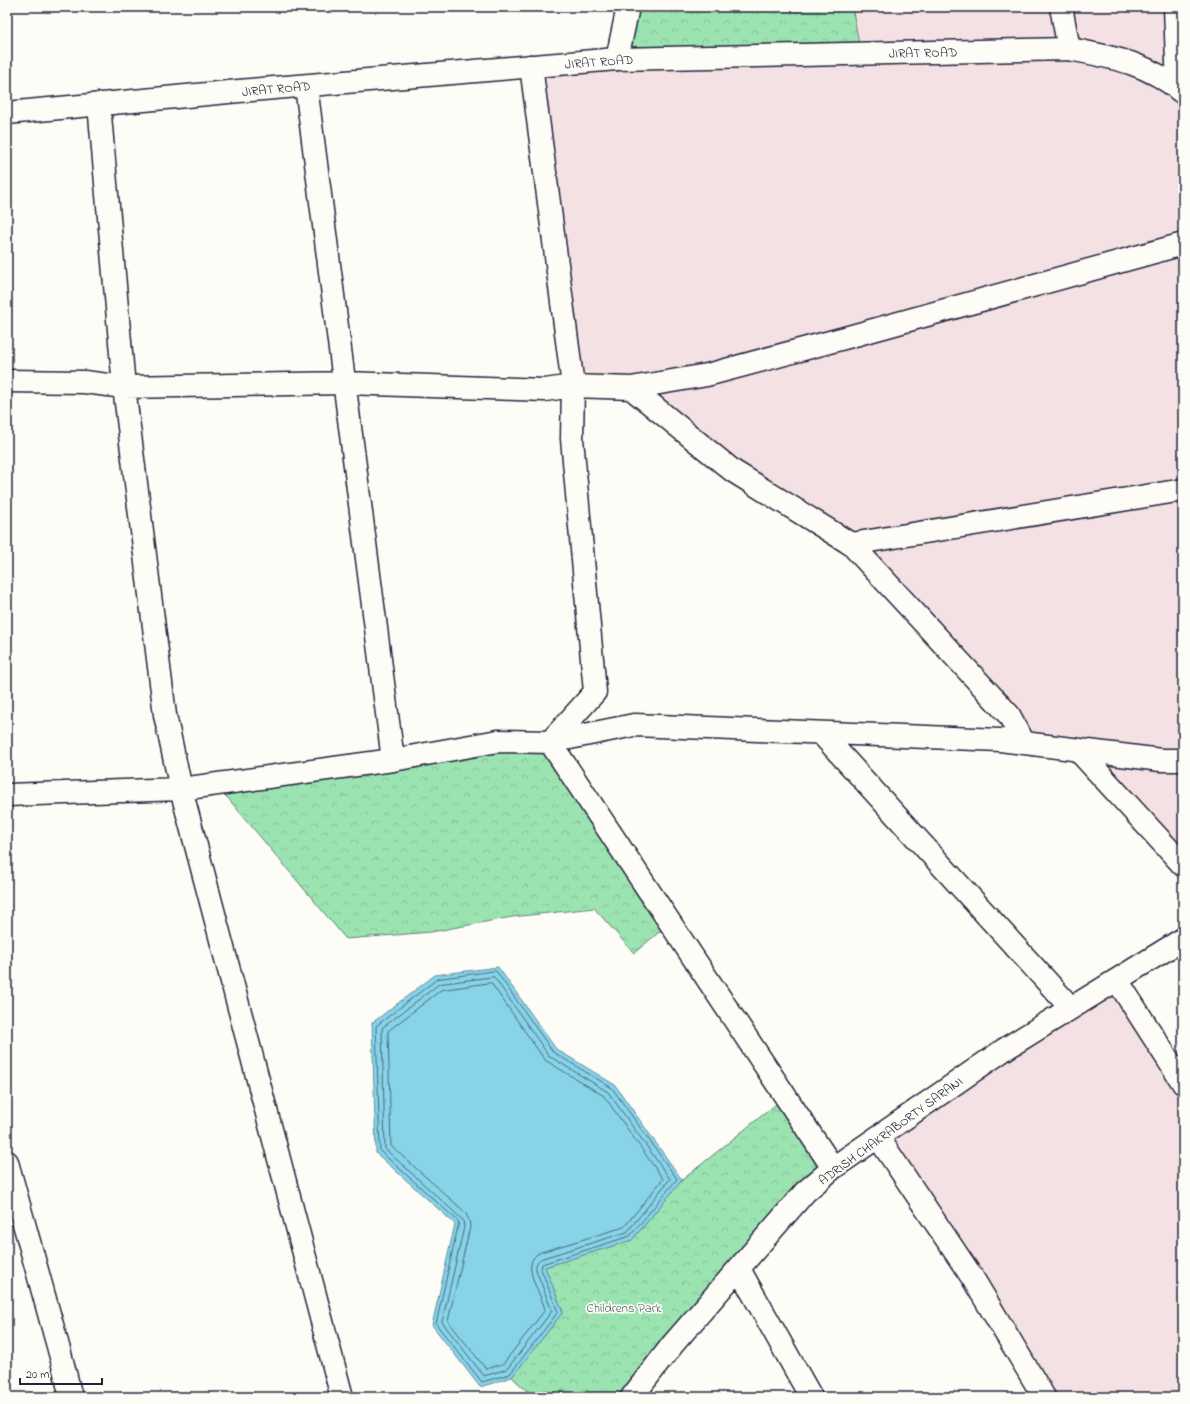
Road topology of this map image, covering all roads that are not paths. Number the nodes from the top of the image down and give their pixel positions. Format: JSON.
{"nodes":[{"id":1,"x":628,"y":7,"type":"edge"},
{"id":2,"x":1061,"y":7,"type":"edge"},
{"id":3,"x":1175,"y":7,"type":"edge"},
{"id":4,"x":1069,"y":49,"type":"junction"},
{"id":5,"x":617,"y":59,"type":"junction"},
{"id":6,"x":531,"y":66,"type":"junction"},
{"id":7,"x":306,"y":86,"type":"junction"},
{"id":8,"x":1180,"y":91,"type":"edge"},
{"id":9,"x":99,"y":104,"type":"junction"},
{"id":10,"x":7,"y":113,"type":"edge"},
{"id":11,"x":1183,"y":244,"type":"edge"},
{"id":12,"x":7,"y":380,"type":"edge"},
{"id":13,"x":346,"y":383,"type":"junction"},
{"id":14,"x":573,"y":386,"type":"junction"},
{"id":15,"x":124,"y":387,"type":"junction"},
{"id":16,"x":631,"y":388,"type":"junction"},
{"id":17,"x":1183,"y":490,"type":"edge"},
{"id":18,"x":851,"y":544,"type":"junction"},
{"id":19,"x":821,"y":733,"type":"junction"},
{"id":20,"x":550,"y":742,"type":"junction"},
{"id":21,"x":1024,"y":743,"type":"junction"},
{"id":22,"x":1078,"y":750,"type":"junction"},
{"id":23,"x":393,"y":760,"type":"junction"},
{"id":24,"x":1183,"y":760,"type":"edge"},
{"id":25,"x":180,"y":789,"type":"junction"},
{"id":26,"x":7,"y":795,"type":"edge"},
{"id":27,"x":1183,"y":865,"type":"edge"},
{"id":28,"x":1183,"y":939,"type":"edge"},
{"id":29,"x":1117,"y":980,"type":"junction"},
{"id":30,"x":1071,"y":1008,"type":"junction"},
{"id":31,"x":1183,"y":1083,"type":"edge"},
{"id":32,"x":878,"y":1137,"type":"junction"},
{"id":33,"x":7,"y":1162,"type":"edge"},
{"id":34,"x":833,"y":1168,"type":"junction"},
{"id":35,"x":739,"y":1269,"type":"junction"},
{"id":36,"x":71,"y":1397,"type":"edge"},
{"id":37,"x":342,"y":1397,"type":"edge"},
{"id":38,"x":632,"y":1397,"type":"edge"},
{"id":39,"x":811,"y":1397,"type":"edge"},
{"id":40,"x":1044,"y":1397,"type":"edge"}],
"edges":[{"from":1,"to":5,"type":"street"},
{"from":2,"to":4,"type":"street"},
{"from":3,"to":8,"type":"street"},
{"from":4,"to":5,"type":"street","name":"JIRAT ROAD"},
{"from":4,"to":8,"type":"street","name":"JIRAT ROAD"},
{"from":5,"to":6,"type":"street","name":"JIRAT ROAD"},
{"from":6,"to":7,"type":"street","name":"JIRAT ROAD"},
{"from":6,"to":14,"type":"street"},
{"from":7,"to":9,"type":"street","name":"JIRAT ROAD"},
{"from":7,"to":13,"type":"street"},
{"from":9,"to":10,"type":"street","name":"JIRAT ROAD"},
{"from":9,"to":15,"type":"street"},
{"from":11,"to":16,"type":"street"},
{"from":12,"to":15,"type":"street"},
{"from":13,"to":14,"type":"street"},
{"from":13,"to":15,"type":"street"},
{"from":13,"to":23,"type":"street"},
{"from":14,"to":16,"type":"street"},
{"from":14,"to":20,"type":"street"},
{"from":15,"to":25,"type":"street"},
{"from":16,"to":18,"type":"street"},
{"from":17,"to":18,"type":"street"},
{"from":18,"to":21,"type":"street"},
{"from":19,"to":20,"type":"street"},
{"from":19,"to":21,"type":"street"},
{"from":19,"to":30,"type":"street"},
{"from":20,"to":23,"type":"street"},
{"from":20,"to":34,"type":"street"},
{"from":21,"to":22,"type":"street"},
{"from":22,"to":24,"type":"street"},
{"from":22,"to":27,"type":"street"},
{"from":23,"to":25,"type":"street"},
{"from":25,"to":26,"type":"street"},
{"from":25,"to":37,"type":"street"},
{"from":28,"to":29,"type":"street","name":"ADRISH CHAKRABORTY SARANI"},
{"from":29,"to":30,"type":"street","name":"ADRISH CHAKRABORTY SARANI"},
{"from":29,"to":31,"type":"street"},
{"from":30,"to":32,"type":"street","name":"ADRISH CHAKRABORTY SARANI"},
{"from":32,"to":34,"type":"street","name":"ADRISH CHAKRABORTY SARANI"},
{"from":32,"to":40,"type":"street"},
{"from":33,"to":36,"type":"street"},
{"from":34,"to":35,"type":"street","name":"ADRISH CHAKRABORTY SARANI"},
{"from":35,"to":38,"type":"street","name":"ADRISH CHAKRABORTY SARANI"},
{"from":35,"to":39,"type":"street"}]}
